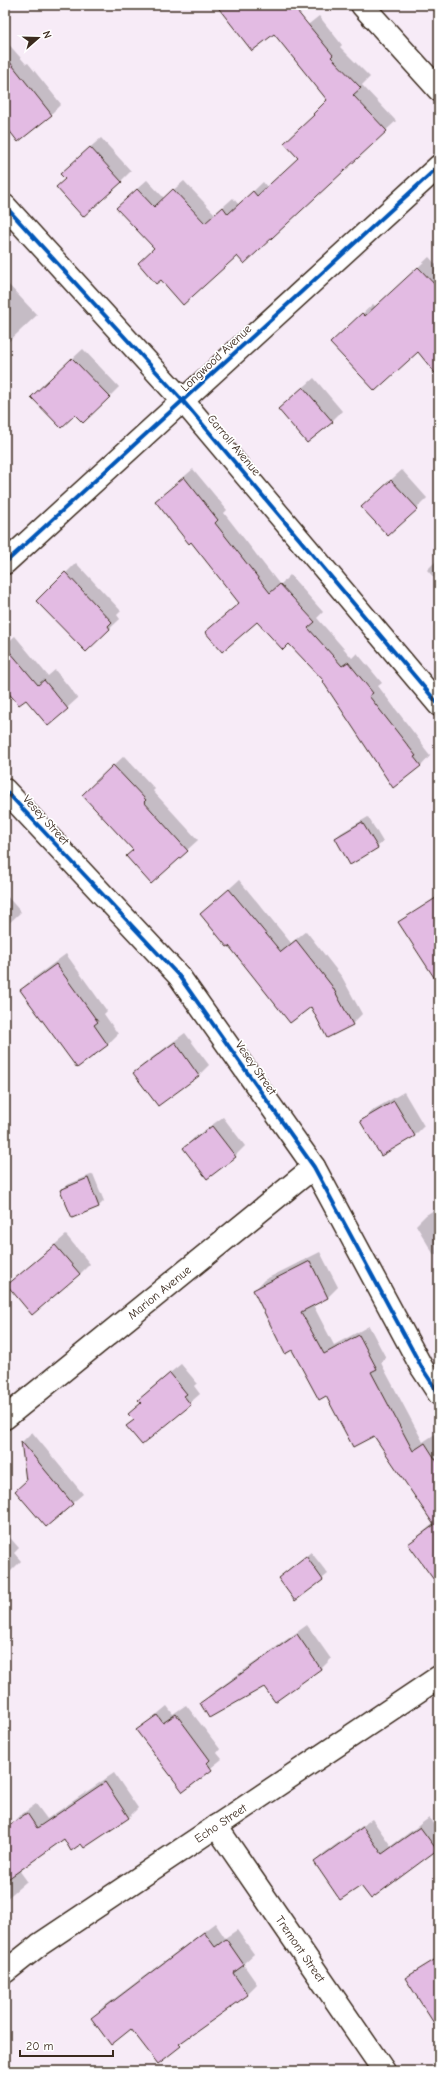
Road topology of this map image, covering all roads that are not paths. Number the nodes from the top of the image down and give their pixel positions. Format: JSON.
{"nodes":[{"id":1,"x":362,"y":5,"type":"edge"},
{"id":2,"x":439,"y":90,"type":"edge"},
{"id":3,"x":439,"y":166,"type":"edge"},
{"id":4,"x":5,"y":206,"type":"edge"},
{"id":5,"x":183,"y":401,"type":"junction"},
{"id":6,"x":5,"y":563,"type":"edge"},
{"id":7,"x":439,"y":705,"type":"edge"},
{"id":8,"x":5,"y":790,"type":"edge"},
{"id":9,"x":314,"y":1167,"type":"junction"},
{"id":10,"x":439,"y":1394,"type":"edge"},
{"id":11,"x":5,"y":1418,"type":"edge"},
{"id":12,"x":439,"y":1677,"type":"edge"},
{"id":13,"x":216,"y":1826,"type":"junction"},
{"id":14,"x":5,"y":1972,"type":"edge"},
{"id":15,"x":384,"y":2071,"type":"edge"}],
"edges":[{"from":1,"to":2,"type":"street"},
{"from":3,"to":5,"type":"street","name":"Longwood Avenue"},
{"from":4,"to":5,"type":"street","name":"Carroll Avenue"},
{"from":5,"to":6,"type":"street","name":"Longwood Avenue"},
{"from":5,"to":7,"type":"street","name":"Carroll Avenue"},
{"from":8,"to":9,"type":"street","name":"Vesey Street"},
{"from":9,"to":10,"type":"street","name":"Vesey Street"},
{"from":9,"to":11,"type":"street","name":"Marion Avenue"},
{"from":12,"to":13,"type":"street","name":"Echo Street"},
{"from":13,"to":14,"type":"street","name":"Echo Street"},
{"from":13,"to":15,"type":"street","name":"Tremont Street"}]}
